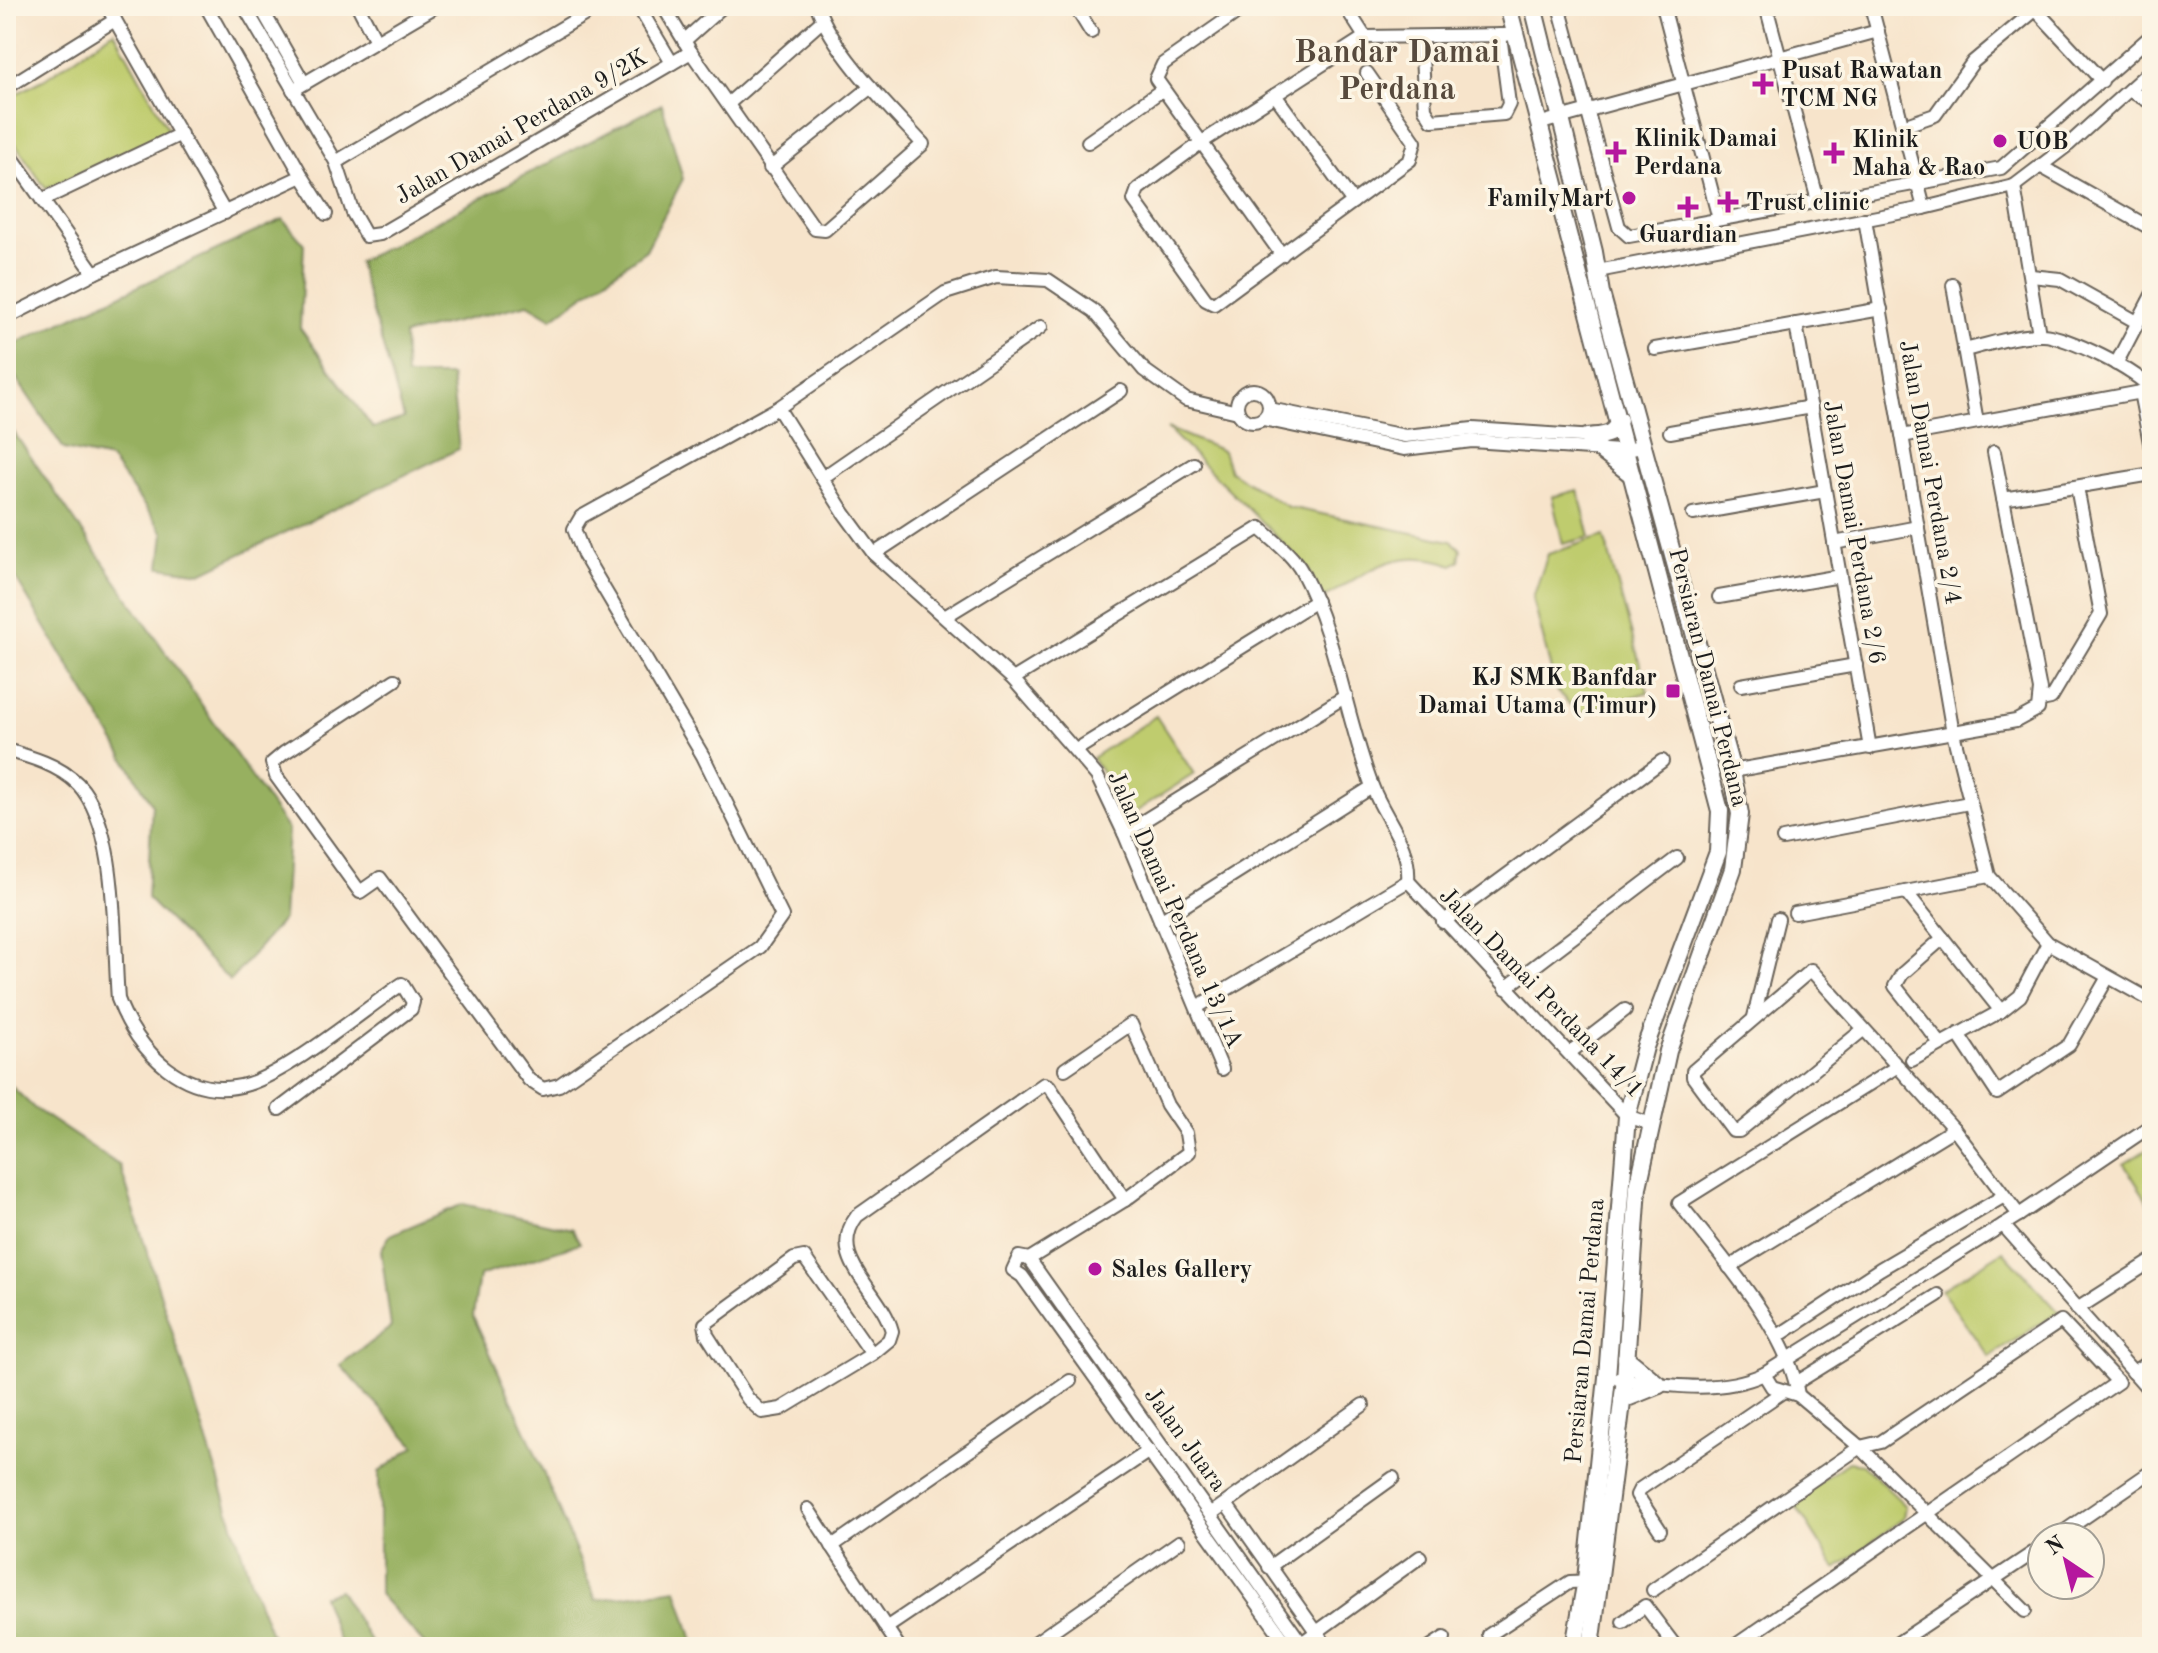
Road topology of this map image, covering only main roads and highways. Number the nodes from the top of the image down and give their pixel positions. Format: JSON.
{"nodes":[{"id":1,"x":1508,"y":6,"type":"edge"},
{"id":2,"x":1533,"y":6,"type":"edge"},
{"id":3,"x":1594,"y":252,"type":"junction"},
{"id":4,"x":1619,"y":420,"type":"junction"},
{"id":5,"x":1587,"y":437,"type":"road end"},
{"id":6,"x":1635,"y":447,"type":"junction"},
{"id":7,"x":1600,"y":450,"type":"road end"},
{"id":8,"x":1633,"y":476,"type":"junction"},
{"id":9,"x":1710,"y":875,"type":"junction"},
{"id":10,"x":1727,"y":887,"type":"junction"},
{"id":11,"x":1626,"y":1358,"type":"junction"},
{"id":12,"x":1622,"y":1400,"type":"junction"},
{"id":13,"x":1594,"y":1581,"type":"junction"},
{"id":14,"x":1574,"y":1647,"type":"edge"},
{"id":15,"x":1591,"y":1647,"type":"edge"}],
"edges":[{"from":1,"to":4,"type":"main road","name":"Persiaran Damai Perdana"},
{"from":2,"to":3,"type":"main road","name":"Persiaran Damai Perdana"},
{"from":3,"to":6,"type":"main road","name":"Persiaran Damai Perdana"},
{"from":3,"to":6,"type":"main road","name":"Persiaran Damai Perdana"},
{"from":4,"to":5,"type":"main road"},
{"from":4,"to":6,"type":"main road","name":"Persiaran Damai Perdana"},
{"from":6,"to":8,"type":"main road","name":"Persiaran Damai Perdana"},
{"from":6,"to":10,"type":"main road","name":"Persiaran Damai Perdana"},
{"from":7,"to":8,"type":"main road"},
{"from":8,"to":9,"type":"main road","name":"Persiaran Damai Perdana"},
{"from":9,"to":10,"type":"main road"},
{"from":9,"to":13,"type":"main road","name":"Persiaran Damai Perdana"},
{"from":10,"to":11,"type":"main road","name":"Persiaran Damai Perdana"},
{"from":11,"to":12,"type":"main road","name":"Persiaran Damai Perdana"},
{"from":11,"to":12,"type":"main road"},
{"from":12,"to":13,"type":"main road","name":"Persiaran Damai Perdana"},
{"from":13,"to":14,"type":"main road","name":"Persiaran Damai Perdana"},
{"from":13,"to":15,"type":"main road","name":"Persiaran Damai Perdana"}]}
